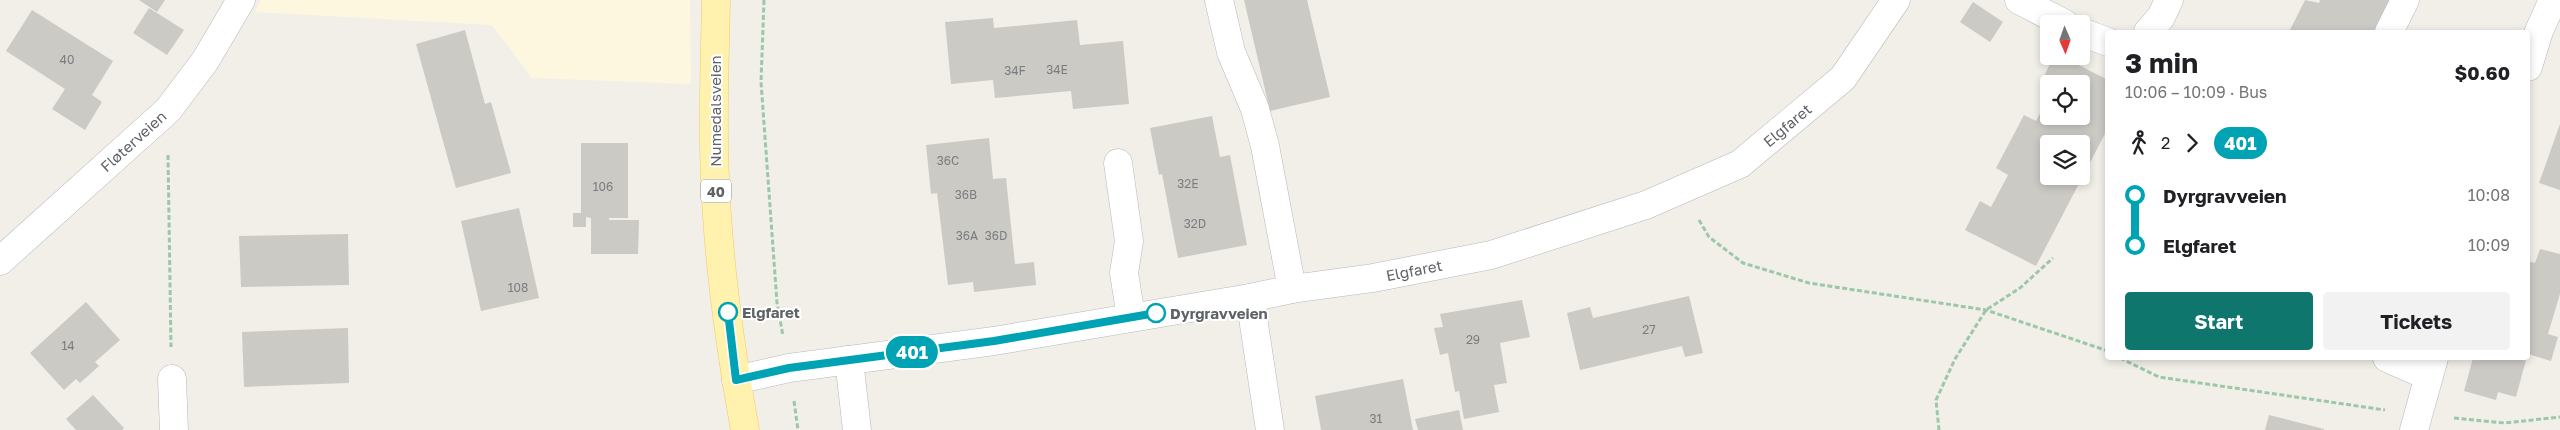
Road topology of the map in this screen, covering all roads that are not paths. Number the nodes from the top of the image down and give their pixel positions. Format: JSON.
{"nodes":[{"id":1,"x":241,"y":0,"type":"edge"},
{"id":2,"x":716,"y":0,"type":"edge"},
{"id":3,"x":1219,"y":0,"type":"edge"},
{"id":4,"x":1896,"y":0,"type":"edge"},
{"id":5,"x":2019,"y":0,"type":"edge"},
{"id":6,"x":2169,"y":0,"type":"edge"},
{"id":7,"x":2405,"y":0,"type":"edge"},
{"id":8,"x":2553,"y":0,"type":"edge"},
{"id":9,"x":2048,"y":15,"type":"edge"},
{"id":10,"x":2150,"y":30,"type":"edge"},
{"id":11,"x":2390,"y":30,"type":"edge"},
{"id":12,"x":2090,"y":35,"type":"edge"},
{"id":13,"x":2105,"y":41,"type":"edge"},
{"id":14,"x":2530,"y":61,"type":"edge"},
{"id":15,"x":1118,"y":163,"type":"dead end"},
{"id":16,"x":0,"y":261,"type":"edge"},
{"id":17,"x":1292,"y":289,"type":"junction"},
{"id":18,"x":1250,"y":298,"type":"junction"},
{"id":19,"x":1131,"y":317,"type":"junction"},
{"id":20,"x":848,"y":360,"type":"junction"},
{"id":21,"x":2397,"y":360,"type":"edge"},
{"id":22,"x":2431,"y":367,"type":"edge"},
{"id":23,"x":172,"y":379,"type":"road end"},
{"id":24,"x":736,"y":380,"type":"junction"},
{"id":25,"x":2416,"y":422,"type":"edge"},
{"id":26,"x":174,"y":430,"type":"edge"},
{"id":27,"x":745,"y":430,"type":"edge"},
{"id":28,"x":857,"y":430,"type":"edge"},
{"id":29,"x":1270,"y":430,"type":"edge"}],
"edges":[{"from":1,"to":16,"type":"street","name":"Fløterveien"},
{"from":2,"to":24,"type":"main road","name":"Numedalsveien","number":"40"},
{"from":3,"to":17,"type":"street"},
{"from":4,"to":17,"type":"street","name":"Elgfaret"},
{"from":5,"to":9,"type":"street"},
{"from":6,"to":10,"type":"street"},
{"from":7,"to":11,"type":"street"},
{"from":8,"to":14,"type":"street"},
{"from":12,"to":13,"type":"street"},
{"from":15,"to":19,"type":"street"},
{"from":17,"to":18,"type":"street","name":"Elgfaret"},
{"from":18,"to":19,"type":"street","name":"Elgfaret"},
{"from":18,"to":29,"type":"street"},
{"from":19,"to":20,"type":"street","name":"Elgfaret"},
{"from":20,"to":24,"type":"street","name":"Elgfaret"},
{"from":20,"to":28,"type":"street"},
{"from":21,"to":22,"type":"street"},
{"from":22,"to":25,"type":"street"},
{"from":23,"to":26,"type":"street"},
{"from":24,"to":27,"type":"main road","name":"Numedalsveien","number":"40"}]}
